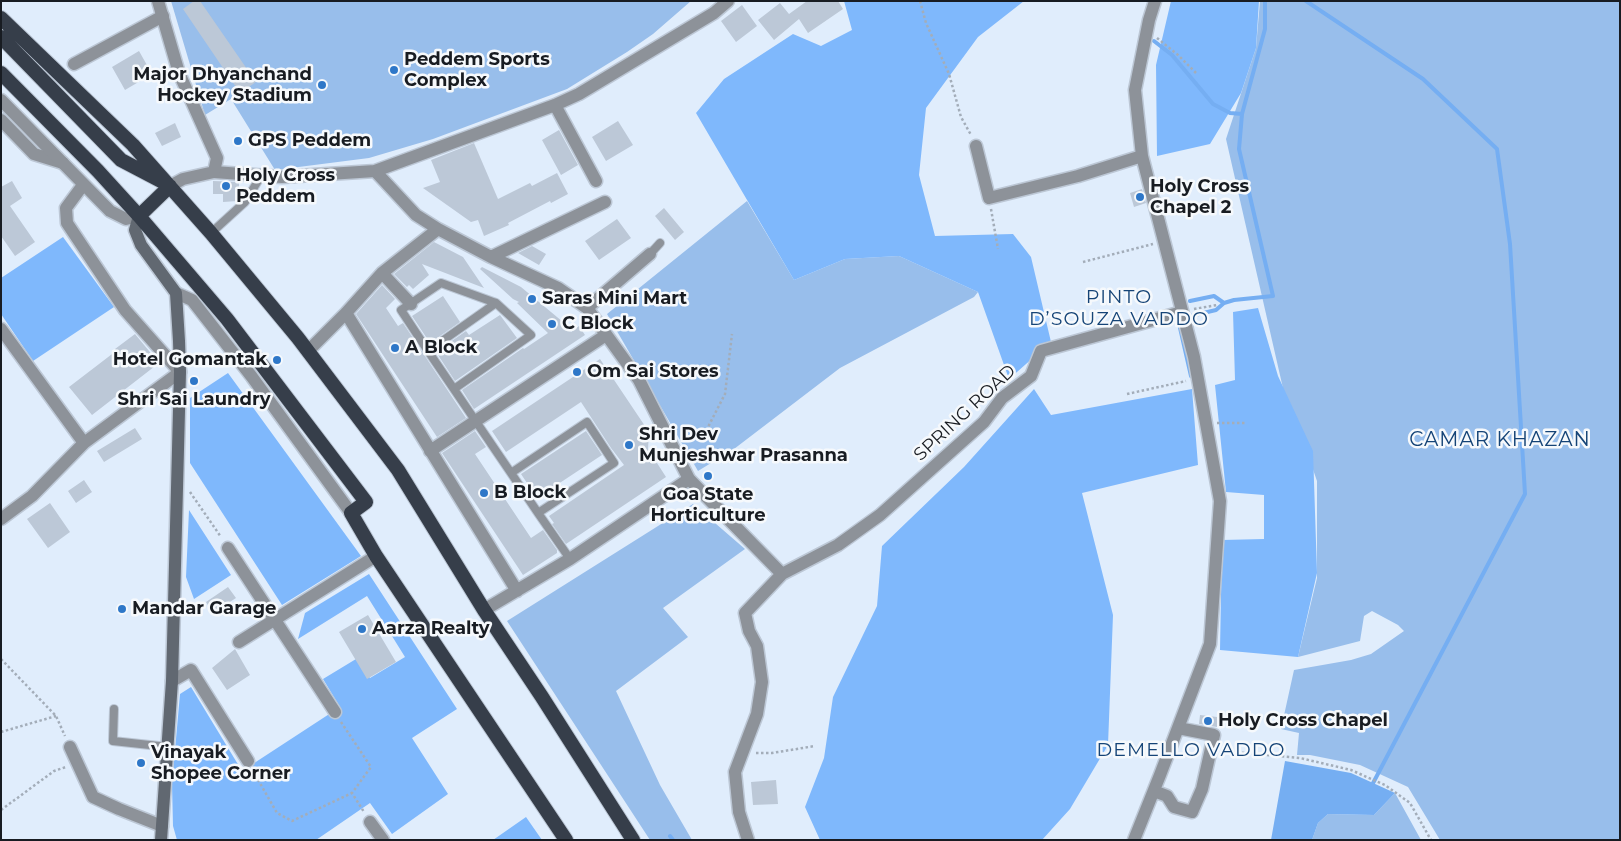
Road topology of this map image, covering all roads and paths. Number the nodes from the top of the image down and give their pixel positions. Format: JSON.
{"nodes":[{"id":1,"x":158,"y":1,"type":"edge"},
{"id":2,"x":728,"y":1,"type":"edge"},
{"id":3,"x":920,"y":1,"type":"edge"},
{"id":4,"x":1155,"y":1,"type":"edge"},
{"id":5,"x":163,"y":16,"type":"junction"},
{"id":6,"x":1,"y":18,"type":"edge"},
{"id":7,"x":1147,"y":33,"type":"junction"},
{"id":8,"x":1,"y":37,"type":"edge"},
{"id":9,"x":74,"y":64,"type":"dead end"},
{"id":10,"x":1,"y":73,"type":"edge"},
{"id":11,"x":1196,"y":73,"type":"dead end"},
{"id":12,"x":1,"y":100,"type":"edge"},
{"id":13,"x":555,"y":105,"type":"junction"},
{"id":14,"x":1,"y":120,"type":"edge"},
{"id":15,"x":976,"y":146,"type":"joint"},
{"id":16,"x":1142,"y":156,"type":"junction"},
{"id":17,"x":62,"y":163,"type":"junction"},
{"id":18,"x":374,"y":171,"type":"junction"},
{"id":19,"x":214,"y":172,"type":"junction"},
{"id":20,"x":261,"y":176,"type":"junction"},
{"id":21,"x":596,"y":181,"type":"dead end"},
{"id":22,"x":83,"y":184,"type":"junction"},
{"id":23,"x":170,"y":186,"type":"junction"},
{"id":24,"x":989,"y":198,"type":"junction"},
{"id":25,"x":605,"y":202,"type":"dead end"},
{"id":26,"x":139,"y":216,"type":"junction"},
{"id":27,"x":438,"y":229,"type":"junction"},
{"id":28,"x":211,"y":233,"type":"junction"},
{"id":29,"x":1164,"y":241,"type":"junction"},
{"id":30,"x":660,"y":243,"type":"dead end"},
{"id":31,"x":998,"y":249,"type":"dead end"},
{"id":32,"x":650,"y":254,"type":"joint"},
{"id":33,"x":491,"y":257,"type":"junction"},
{"id":34,"x":1083,"y":262,"type":"dead end"},
{"id":35,"x":382,"y":272,"type":"junction"},
{"id":36,"x":176,"y":293,"type":"junction"},
{"id":37,"x":496,"y":303,"type":"junction"},
{"id":38,"x":410,"y":304,"type":"junction"},
{"id":39,"x":1217,"y":304,"type":"dead end"},
{"id":40,"x":587,"y":308,"type":"junction"},
{"id":41,"x":1181,"y":309,"type":"junction"},
{"id":42,"x":346,"y":314,"type":"junction"},
{"id":43,"x":1,"y":329,"type":"edge"},
{"id":44,"x":732,"y":334,"type":"dead end"},
{"id":45,"x":606,"y":335,"type":"junction"},
{"id":46,"x":308,"y":350,"type":"junction"},
{"id":47,"x":428,"y":350,"type":"junction"},
{"id":48,"x":180,"y":372,"type":"junction"},
{"id":49,"x":1198,"y":378,"type":"junction"},
{"id":50,"x":454,"y":389,"type":"junction"},
{"id":51,"x":1127,"y":394,"type":"dead end"},
{"id":52,"x":476,"y":420,"type":"junction"},
{"id":53,"x":1206,"y":422,"type":"junction"},
{"id":54,"x":1247,"y":423,"type":"dead end"},
{"id":55,"x":670,"y":442,"type":"junction"},
{"id":56,"x":84,"y":443,"type":"junction"},
{"id":57,"x":430,"y":451,"type":"junction"},
{"id":58,"x":511,"y":473,"type":"junction"},
{"id":59,"x":177,"y":475,"type":"junction"},
{"id":60,"x":689,"y":479,"type":"junction"},
{"id":61,"x":351,"y":513,"type":"junction"},
{"id":62,"x":538,"y":513,"type":"junction"},
{"id":63,"x":1,"y":519,"type":"edge"},
{"id":64,"x":228,"y":548,"type":"joint"},
{"id":65,"x":376,"y":556,"type":"junction"},
{"id":66,"x":570,"y":559,"type":"junction"},
{"id":67,"x":782,"y":574,"type":"junction"},
{"id":68,"x":517,"y":591,"type":"junction"},
{"id":69,"x":484,"y":610,"type":"junction"},
{"id":70,"x":274,"y":619,"type":"junction"},
{"id":71,"x":239,"y":642,"type":"dead end"},
{"id":72,"x":1,"y":659,"type":"edge"},
{"id":73,"x":172,"y":681,"type":"junction"},
{"id":74,"x":114,"y":709,"type":"dead end"},
{"id":75,"x":335,"y":712,"type":"joint"},
{"id":76,"x":56,"y":716,"type":"junction"},
{"id":77,"x":1178,"y":728,"type":"junction"},
{"id":78,"x":1,"y":732,"type":"edge"},
{"id":79,"x":815,"y":746,"type":"dead end"},
{"id":80,"x":70,"y":747,"type":"joint"},
{"id":81,"x":168,"y":747,"type":"junction"},
{"id":82,"x":1211,"y":750,"type":"junction"},
{"id":83,"x":742,"y":753,"type":"junction"},
{"id":84,"x":248,"y":761,"type":"joint"},
{"id":85,"x":78,"y":764,"type":"junction"},
{"id":86,"x":1154,"y":792,"type":"junction"},
{"id":87,"x":352,"y":793,"type":"junction"},
{"id":88,"x":1,"y":810,"type":"edge"},
{"id":89,"x":370,"y":822,"type":"joint"},
{"id":90,"x":162,"y":826,"type":"junction"},
{"id":91,"x":160,"y":840,"type":"edge"},
{"id":92,"x":383,"y":840,"type":"edge"},
{"id":93,"x":566,"y":840,"type":"edge"},
{"id":94,"x":633,"y":840,"type":"edge"},
{"id":95,"x":748,"y":840,"type":"edge"},
{"id":96,"x":1134,"y":840,"type":"edge"},
{"id":97,"x":1431,"y":840,"type":"edge"}],
"edges":[{"from":1,"to":5,"type":"street"},
{"from":2,"to":13,"type":"street"},
{"from":3,"to":15,"type":"path"},
{"from":4,"to":7,"type":"street"},
{"from":5,"to":9,"type":"street"},
{"from":5,"to":19,"type":"street"},
{"from":6,"to":23,"type":"highway"},
{"from":7,"to":11,"type":"path"},
{"from":7,"to":16,"type":"street"},
{"from":8,"to":23,"type":"highway"},
{"from":10,"to":26,"type":"highway"},
{"from":12,"to":17,"type":"street"},
{"from":13,"to":18,"type":"street"},
{"from":13,"to":21,"type":"street"},
{"from":14,"to":17,"type":"street"},
{"from":15,"to":24,"type":"street"},
{"from":16,"to":24,"type":"street"},
{"from":16,"to":29,"type":"street"},
{"from":17,"to":22,"type":"street"},
{"from":18,"to":20,"type":"street"},
{"from":18,"to":27,"type":"street"},
{"from":19,"to":20,"type":"street"},
{"from":19,"to":23,"type":"street"},
{"from":20,"to":28,"type":"lane"},
{"from":22,"to":26,"type":"street"},
{"from":22,"to":48,"type":"street"},
{"from":23,"to":26,"type":"highway"},
{"from":23,"to":28,"type":"highway"},
{"from":24,"to":31,"type":"path"},
{"from":25,"to":33,"type":"street"},
{"from":26,"to":36,"type":"main road"},
{"from":26,"to":61,"type":"highway"},
{"from":27,"to":33,"type":"street"},
{"from":27,"to":35,"type":"street"},
{"from":28,"to":46,"type":"highway"},
{"from":29,"to":34,"type":"path"},
{"from":29,"to":41,"type":"street"},
{"from":30,"to":32,"type":"lane"},
{"from":32,"to":40,"type":"street"},
{"from":33,"to":40,"type":"street"},
{"from":35,"to":38,"type":"street"},
{"from":35,"to":42,"type":"street"},
{"from":36,"to":48,"type":"main road"},
{"from":36,"to":61,"type":"street"},
{"from":37,"to":38,"type":"lane"},
{"from":37,"to":47,"type":"lane"},
{"from":37,"to":50,"type":"lane"},
{"from":38,"to":47,"type":"lane"},
{"from":39,"to":41,"type":"path"},
{"from":40,"to":45,"type":"street"},
{"from":41,"to":49,"type":"street"},
{"from":41,"to":67,"type":"street","name":"SPRING ROAD"},
{"from":42,"to":46,"type":"street"},
{"from":42,"to":57,"type":"street"},
{"from":43,"to":56,"type":"street"},
{"from":44,"to":55,"type":"path"},
{"from":45,"to":52,"type":"street"},
{"from":45,"to":55,"type":"street"},
{"from":46,"to":69,"type":"highway"},
{"from":47,"to":50,"type":"lane"},
{"from":48,"to":56,"type":"street"},
{"from":48,"to":59,"type":"main road"},
{"from":49,"to":51,"type":"path"},
{"from":49,"to":53,"type":"street"},
{"from":50,"to":52,"type":"lane"},
{"from":52,"to":57,"type":"street"},
{"from":52,"to":58,"type":"lane"},
{"from":53,"to":54,"type":"path"},
{"from":53,"to":77,"type":"street"},
{"from":55,"to":60,"type":"street"},
{"from":56,"to":63,"type":"street"},
{"from":57,"to":68,"type":"street"},
{"from":58,"to":62,"type":"lane"},
{"from":58,"to":62,"type":"lane"},
{"from":59,"to":64,"type":"path"},
{"from":59,"to":73,"type":"main road"},
{"from":60,"to":66,"type":"street"},
{"from":60,"to":67,"type":"street"},
{"from":61,"to":65,"type":"highway"},
{"from":62,"to":66,"type":"lane"},
{"from":64,"to":70,"type":"street"},
{"from":65,"to":70,"type":"street"},
{"from":65,"to":93,"type":"highway"},
{"from":66,"to":68,"type":"street"},
{"from":67,"to":83,"type":"street"},
{"from":68,"to":69,"type":"street"},
{"from":69,"to":94,"type":"highway"},
{"from":70,"to":71,"type":"street"},
{"from":70,"to":75,"type":"street"},
{"from":72,"to":76,"type":"path"},
{"from":73,"to":81,"type":"main road"},
{"from":73,"to":84,"type":"street"},
{"from":74,"to":81,"type":"lane"},
{"from":75,"to":87,"type":"path"},
{"from":76,"to":78,"type":"path"},
{"from":76,"to":80,"type":"path"},
{"from":77,"to":82,"type":"street"},
{"from":77,"to":86,"type":"street"},
{"from":79,"to":83,"type":"path"},
{"from":80,"to":85,"type":"street"},
{"from":81,"to":90,"type":"main road"},
{"from":82,"to":86,"type":"street"},
{"from":82,"to":97,"type":"path"},
{"from":83,"to":95,"type":"street"},
{"from":84,"to":87,"type":"path"},
{"from":85,"to":88,"type":"path"},
{"from":85,"to":90,"type":"street"},
{"from":86,"to":96,"type":"street"},
{"from":87,"to":89,"type":"path"},
{"from":89,"to":92,"type":"street"},
{"from":90,"to":91,"type":"main road"}]}
